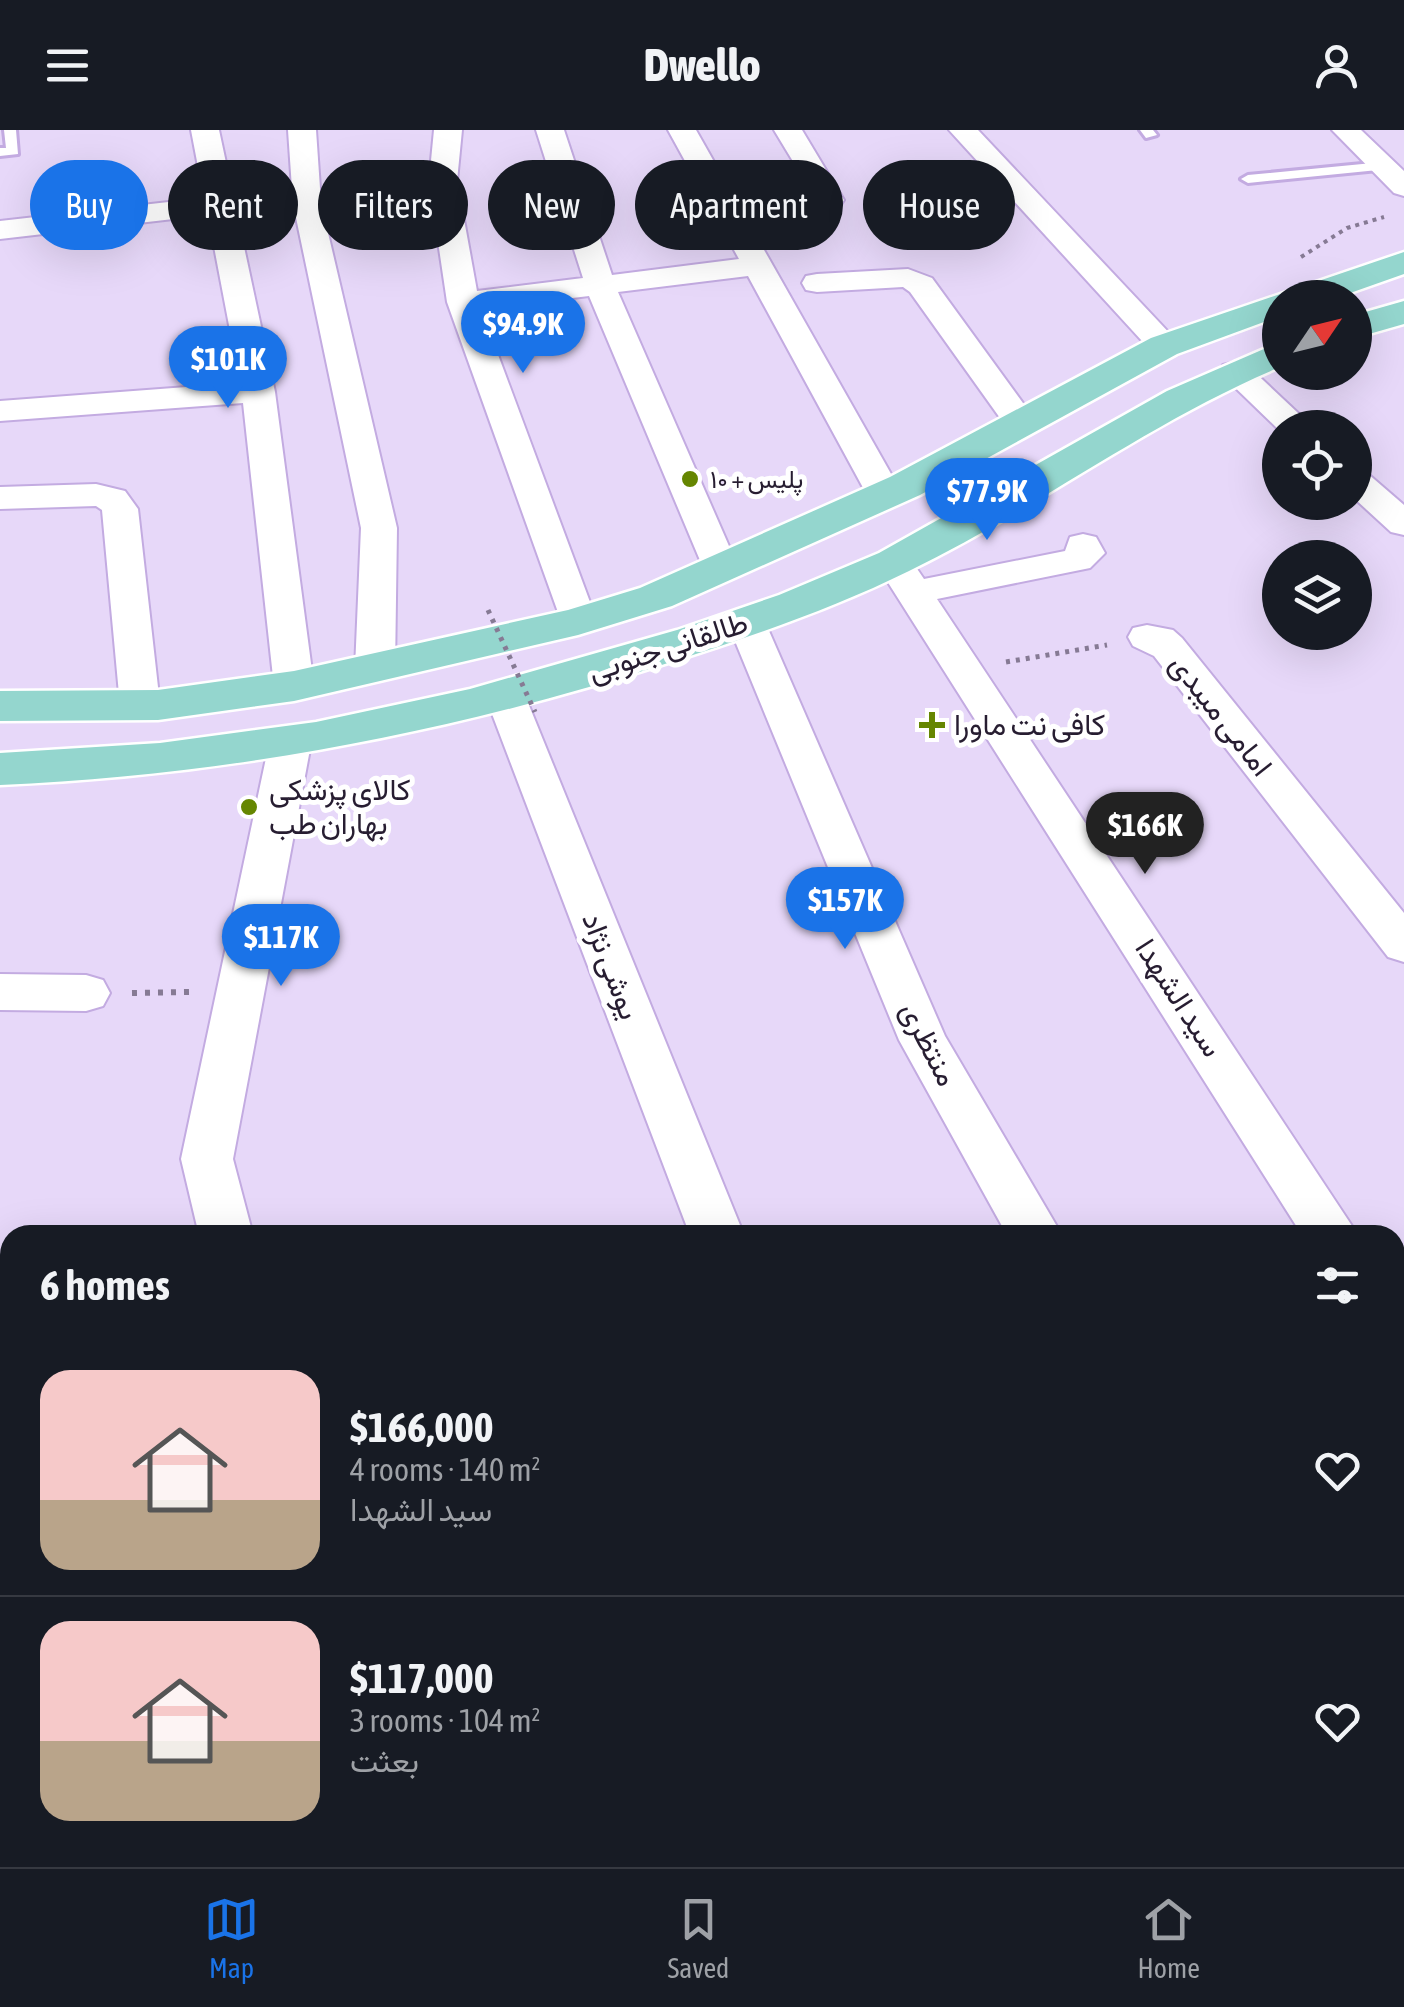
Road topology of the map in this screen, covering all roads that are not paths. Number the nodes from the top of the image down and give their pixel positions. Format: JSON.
{"nodes":[{"id":1,"x":10,"y":130,"type":"edge"},
{"id":2,"x":205,"y":130,"type":"edge"},
{"id":3,"x":302,"y":130,"type":"edge"},
{"id":4,"x":448,"y":130,"type":"edge"},
{"id":5,"x":550,"y":130,"type":"edge"},
{"id":6,"x":682,"y":130,"type":"edge"},
{"id":7,"x":788,"y":130,"type":"edge"},
{"id":8,"x":962,"y":130,"type":"edge"},
{"id":9,"x":1346,"y":130,"type":"edge"},
{"id":10,"x":0,"y":152,"type":"edge"},
{"id":11,"x":211,"y":160,"type":"edge"},
{"id":12,"x":806,"y":160,"type":"edge"},
{"id":13,"x":1383,"y":166,"type":"junction"},
{"id":14,"x":1248,"y":178,"type":"dead end"},
{"id":15,"x":1404,"y":187,"type":"edge"},
{"id":16,"x":168,"y":211,"type":"edge"},
{"id":17,"x":0,"y":230,"type":"edge"},
{"id":18,"x":228,"y":250,"type":"edge"},
{"id":19,"x":1404,"y":262,"type":"edge"},
{"id":20,"x":757,"y":266,"type":"junction"},
{"id":21,"x":1352,"y":280,"type":"edge"},
{"id":22,"x":817,"y":283,"type":"dead end"},
{"id":23,"x":600,"y":285,"type":"junction"},
{"id":24,"x":463,"y":302,"type":"junction"},
{"id":25,"x":1262,"y":311,"type":"edge"},
{"id":26,"x":1404,"y":312,"type":"edge"},
{"id":27,"x":1372,"y":321,"type":"edge"},
{"id":28,"x":1164,"y":346,"type":"junction"},
{"id":29,"x":1262,"y":361,"type":"edge"},
{"id":30,"x":1235,"y":372,"type":"junction"},
{"id":31,"x":258,"y":392,"type":"junction"},
{"id":32,"x":1277,"y":410,"type":"edge"},
{"id":33,"x":0,"y":411,"type":"edge"},
{"id":34,"x":1022,"y":424,"type":"junction"},
{"id":35,"x":1372,"y":495,"type":"edge"},
{"id":36,"x":885,"y":496,"type":"junction"},
{"id":37,"x":0,"y":498,"type":"edge"},
{"id":38,"x":1404,"y":524,"type":"edge"},
{"id":39,"x":1084,"y":549,"type":"dead end"},
{"id":40,"x":720,"y":570,"type":"junction"},
{"id":41,"x":904,"y":577,"type":"junction"},
{"id":42,"x":578,"y":621,"type":"junction"},
{"id":43,"x":747,"y":624,"type":"junction"},
{"id":44,"x":1148,"y":638,"type":"road end"},
{"id":45,"x":376,"y":669,"type":"junction"},
{"id":46,"x":294,"y":686,"type":"junction"},
{"id":47,"x":140,"y":705,"type":"junction"},
{"id":48,"x":521,"y":705,"type":"junction"},
{"id":49,"x":0,"y":706,"type":"edge"},
{"id":50,"x":290,"y":744,"type":"junction"},
{"id":51,"x":0,"y":769,"type":"edge"},
{"id":52,"x":1404,"y":945,"type":"edge"},
{"id":53,"x":0,"y":992,"type":"edge"},
{"id":54,"x":86,"y":993,"type":"road end"},
{"id":55,"x":223,"y":1225,"type":"edge"},
{"id":56,"x":713,"y":1225,"type":"edge"},
{"id":57,"x":1029,"y":1225,"type":"edge"},
{"id":58,"x":1326,"y":1225,"type":"edge"}],
"edges":[{"from":1,"to":10,"type":"lane"},
{"from":2,"to":11,"type":"street"},
{"from":3,"to":45,"type":"street"},
{"from":4,"to":24,"type":"street"},
{"from":5,"to":23,"type":"street"},
{"from":6,"to":20,"type":"street"},
{"from":7,"to":12,"type":"street"},
{"from":8,"to":28,"type":"street"},
{"from":9,"to":13,"type":"street"},
{"from":13,"to":14,"type":"lane"},
{"from":13,"to":15,"type":"street"},
{"from":16,"to":17,"type":"street"},
{"from":18,"to":31,"type":"street"},
{"from":19,"to":21,"type":"main road"},
{"from":20,"to":23,"type":"street"},
{"from":20,"to":36,"type":"street"},
{"from":22,"to":34,"type":"street"},
{"from":23,"to":24,"type":"street"},
{"from":23,"to":40,"type":"street"},
{"from":24,"to":42,"type":"street"},
{"from":25,"to":28,"type":"main road","name":"طالقانی جنوبی"},
{"from":26,"to":27,"type":"main road"},
{"from":28,"to":34,"type":"main road","name":"طالقانی جنوبی"},
{"from":29,"to":30,"type":"main road","name":"طالقانی جنوبی"},
{"from":30,"to":32,"type":"street"},
{"from":30,"to":41,"type":"main road","name":"طالقانی جنوبی"},
{"from":31,"to":33,"type":"street"},
{"from":31,"to":46,"type":"street"},
{"from":34,"to":36,"type":"main road","name":"طالقانی جنوبی"},
{"from":35,"to":38,"type":"street"},
{"from":36,"to":40,"type":"main road","name":"طالقانی جنوبی"},
{"from":37,"to":47,"type":"street"},
{"from":39,"to":41,"type":"street"},
{"from":40,"to":42,"type":"main road","name":"طالقانی جنوبی"},
{"from":41,"to":43,"type":"main road","name":"طالقانی جنوبی"},
{"from":41,"to":58,"type":"street","name":"سید الشهدا"},
{"from":42,"to":45,"type":"main road","name":"طالقانی جنوبی"},
{"from":43,"to":48,"type":"main road","name":"طالقانی جنوبی"},
{"from":43,"to":57,"type":"street","name":"منتظری"},
{"from":44,"to":52,"type":"street","name":"امامی میبدی"},
{"from":45,"to":46,"type":"main road","name":"طالقانی جنوبی"},
{"from":46,"to":47,"type":"main road","name":"طالقانی جنوبی"},
{"from":47,"to":49,"type":"main road","name":"طالقانی جنوبی"},
{"from":48,"to":50,"type":"main road","name":"طالقانی جنوبی"},
{"from":48,"to":56,"type":"street","name":"یوشی نژاد"},
{"from":50,"to":51,"type":"main road","name":"طالقانی جنوبی"},
{"from":50,"to":55,"type":"street"},
{"from":53,"to":54,"type":"street"}]}
